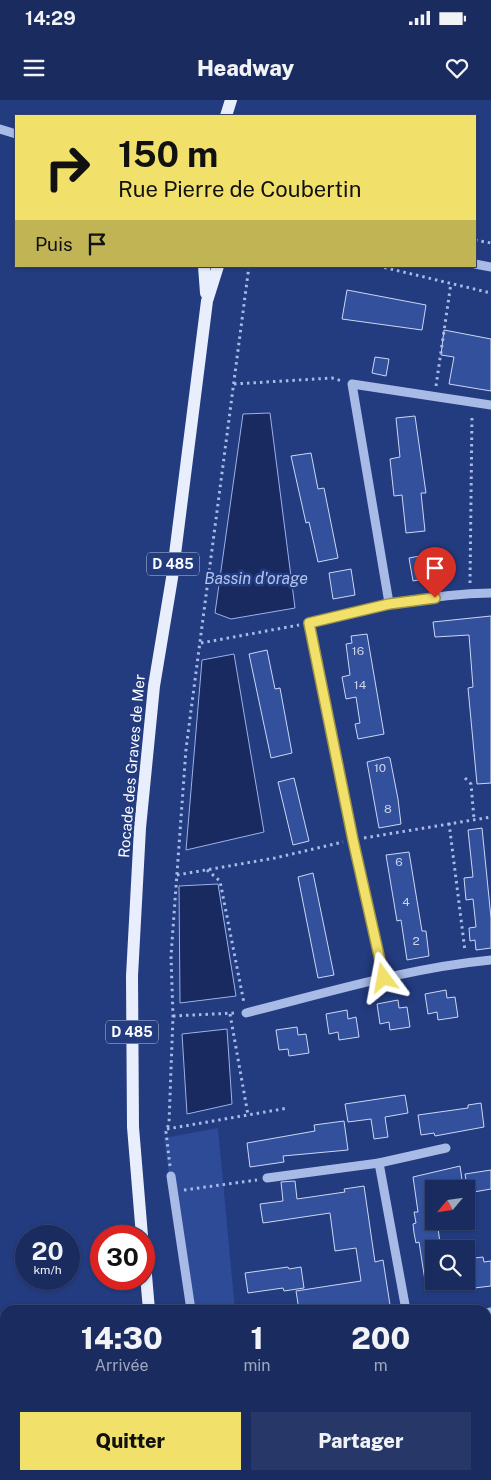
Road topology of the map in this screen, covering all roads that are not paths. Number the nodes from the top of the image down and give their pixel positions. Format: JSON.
{"nodes":[{"id":1,"x":233,"y":100,"type":"edge"},
{"id":2,"x":226,"y":115,"type":"edge"},
{"id":3,"x":236,"y":115,"type":"edge"},
{"id":4,"x":0,"y":129,"type":"edge"},
{"id":5,"x":15,"y":134,"type":"edge"},
{"id":6,"x":476,"y":264,"type":"edge"},
{"id":7,"x":204,"y":267,"type":"edge"},
{"id":8,"x":218,"y":267,"type":"edge"},
{"id":9,"x":491,"y":267,"type":"edge"},
{"id":10,"x":207,"y":301,"type":"junction"},
{"id":11,"x":491,"y":405,"type":"edge"},
{"id":12,"x":491,"y":594,"type":"edge"},
{"id":13,"x":389,"y":604,"type":"junction"},
{"id":14,"x":491,"y":960,"type":"edge"},
{"id":15,"x":384,"y":978,"type":"junction"},
{"id":16,"x":246,"y":1013,"type":"road end"},
{"id":17,"x":446,"y":1148,"type":"dead end"},
{"id":18,"x":379,"y":1162,"type":"junction"},
{"id":19,"x":171,"y":1176,"type":"road end"},
{"id":20,"x":267,"y":1178,"type":"road end"},
{"id":21,"x":141,"y":1225,"type":"edge"},
{"id":22,"x":147,"y":1290,"type":"edge"},
{"id":23,"x":149,"y":1305,"type":"edge"},
{"id":24,"x":190,"y":1305,"type":"edge"},
{"id":25,"x":405,"y":1305,"type":"edge"}],
"edges":[{"from":1,"to":2,"type":"main road"},
{"from":1,"to":3,"type":"main road"},
{"from":4,"to":5,"type":"street"},
{"from":6,"to":9,"type":"street"},
{"from":7,"to":10,"type":"main road","name":"Rocade des Graves de Mer","number":"D 485"},
{"from":8,"to":10,"type":"main road","name":"Rocade des Graves de Mer","number":"D 485"},
{"from":10,"to":21,"type":"main road","name":"Rocade des Graves de Mer","number":"D 485"},
{"from":11,"to":13,"type":"street"},
{"from":12,"to":13,"type":"street"},
{"from":13,"to":15,"type":"street"},
{"from":14,"to":15,"type":"street"},
{"from":15,"to":16,"type":"street"},
{"from":17,"to":18,"type":"street"},
{"from":18,"to":20,"type":"street"},
{"from":18,"to":25,"type":"street"},
{"from":19,"to":24,"type":"street"},
{"from":22,"to":23,"type":"main road"}]}
